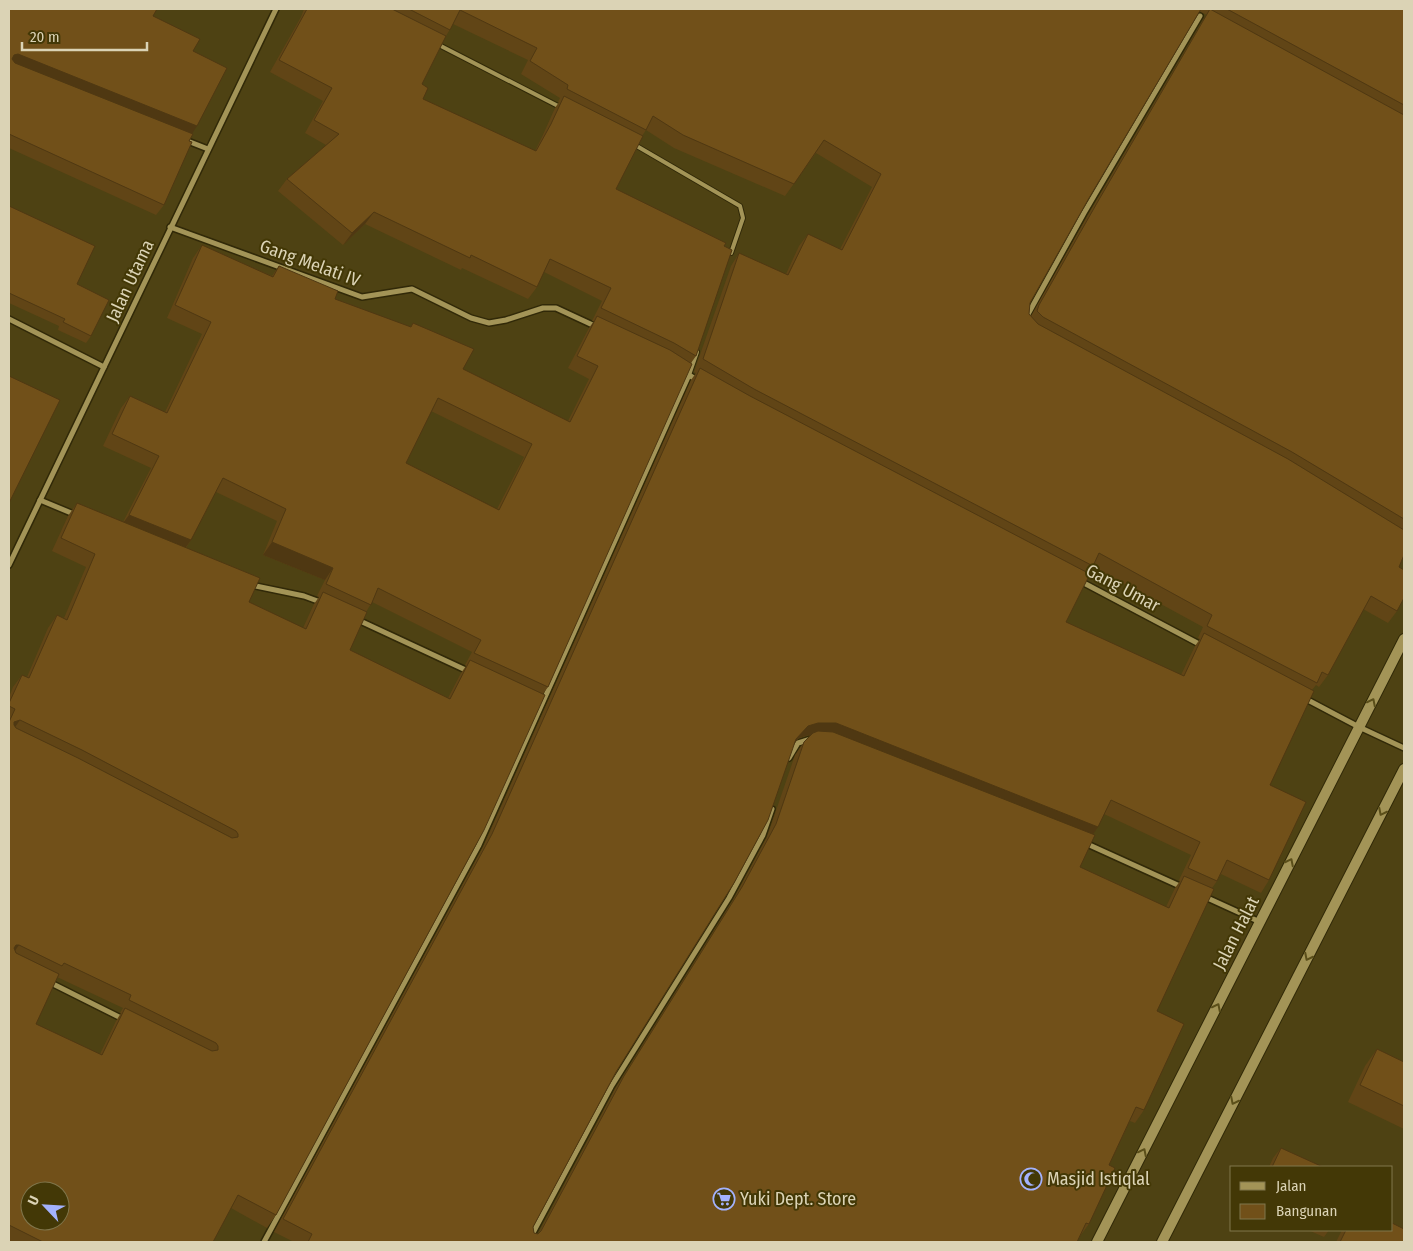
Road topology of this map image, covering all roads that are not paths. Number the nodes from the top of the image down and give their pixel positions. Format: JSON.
{"nodes":[{"id":1,"x":276,"y":9,"type":"edge"},
{"id":2,"x":1193,"y":12,"type":"edge"},
{"id":3,"x":1200,"y":16,"type":"junction"},
{"id":4,"x":1208,"y":20,"type":"edge"},
{"id":5,"x":429,"y":40,"type":"edge"},
{"id":6,"x":567,"y":110,"type":"edge"},
{"id":7,"x":181,"y":138,"type":"edge"},
{"id":8,"x":628,"y":141,"type":"edge"},
{"id":9,"x":208,"y":149,"type":"junction"},
{"id":10,"x":170,"y":227,"type":"junction"},
{"id":11,"x":731,"y":255,"type":"edge"},
{"id":12,"x":9,"y":319,"type":"edge"},
{"id":13,"x":1024,"y":325,"type":"edge"},
{"id":14,"x":600,"y":329,"type":"edge"},
{"id":15,"x":699,"y":347,"type":"edge"},
{"id":16,"x":104,"y":367,"type":"junction"},
{"id":17,"x":676,"y":367,"type":"edge"},
{"id":18,"x":689,"y":375,"type":"junction"},
{"id":19,"x":705,"y":384,"type":"edge"},
{"id":20,"x":40,"y":500,"type":"junction"},
{"id":21,"x":85,"y":519,"type":"edge"},
{"id":22,"x":9,"y":565,"type":"edge"},
{"id":23,"x":1078,"y":580,"type":"edge"},
{"id":24,"x":244,"y":582,"type":"edge"},
{"id":25,"x":326,"y":605,"type":"edge"},
{"id":26,"x":353,"y":618,"type":"edge"},
{"id":27,"x":1404,"y":639,"type":"edge"},
{"id":28,"x":1210,"y":649,"type":"edge"},
{"id":29,"x":478,"y":676,"type":"edge"},
{"id":30,"x":1297,"y":695,"type":"edge"},
{"id":31,"x":532,"y":701,"type":"edge"},
{"id":32,"x":541,"y":705,"type":"junction"},
{"id":33,"x":1359,"y":727,"type":"junction"},
{"id":34,"x":818,"y":739,"type":"edge"},
{"id":35,"x":1404,"y":748,"type":"edge"},
{"id":36,"x":786,"y":768,"type":"edge"},
{"id":37,"x":1404,"y":768,"type":"edge"},
{"id":38,"x":774,"y":801,"type":"edge"},
{"id":39,"x":1084,"y":842,"type":"edge"},
{"id":40,"x":1189,"y":890,"type":"edge"},
{"id":41,"x":1198,"y":894,"type":"edge"},
{"id":42,"x":1260,"y":922,"type":"junction"},
{"id":43,"x":44,"y":980,"type":"edge"},
{"id":44,"x":134,"y":1024,"type":"edge"},
{"id":45,"x":264,"y":1242,"type":"edge"},
{"id":46,"x":528,"y":1242,"type":"edge"},
{"id":47,"x":1097,"y":1242,"type":"edge"},
{"id":48,"x":1162,"y":1242,"type":"edge"}],
"edges":[{"from":1,"to":9,"type":"street","name":"Jalan Utama"},
{"from":2,"to":3,"type":"street"},
{"from":3,"to":4,"type":"street"},
{"from":3,"to":13,"type":"street"},
{"from":5,"to":6,"type":"lane"},
{"from":7,"to":9,"type":"street"},
{"from":8,"to":11,"type":"lane"},
{"from":9,"to":10,"type":"street","name":"Jalan Utama"},
{"from":10,"to":14,"type":"street","name":"Gang Melati IV"},
{"from":10,"to":16,"type":"street","name":"Jalan Utama"},
{"from":12,"to":16,"type":"street"},
{"from":15,"to":18,"type":"lane"},
{"from":16,"to":20,"type":"street","name":"Jalan Utama"},
{"from":17,"to":18,"type":"street"},
{"from":18,"to":19,"type":"street"},
{"from":18,"to":32,"type":"street"},
{"from":20,"to":21,"type":"street"},
{"from":20,"to":22,"type":"street","name":"Jalan Utama"},
{"from":23,"to":28,"type":"street","name":"Gang Umar"},
{"from":24,"to":25,"type":"street"},
{"from":26,"to":29,"type":"street"},
{"from":33,"to":27,"type":"main road","name":"Jalan Halat","one_way":true},
{"from":30,"to":33,"type":"street"},
{"from":31,"to":32,"type":"street"},
{"from":32,"to":45,"type":"street"},
{"from":33,"to":35,"type":"street"},
{"from":42,"to":33,"type":"main road","name":"Jalan Halat","one_way":true},
{"from":34,"to":36,"type":"street"},
{"from":37,"to":48,"type":"main road","one_way":true},
{"from":38,"to":46,"type":"street"},
{"from":39,"to":40,"type":"street"},
{"from":41,"to":42,"type":"street"},
{"from":47,"to":42,"type":"main road","name":"Jalan Halat","one_way":true},
{"from":43,"to":44,"type":"street"}]}
